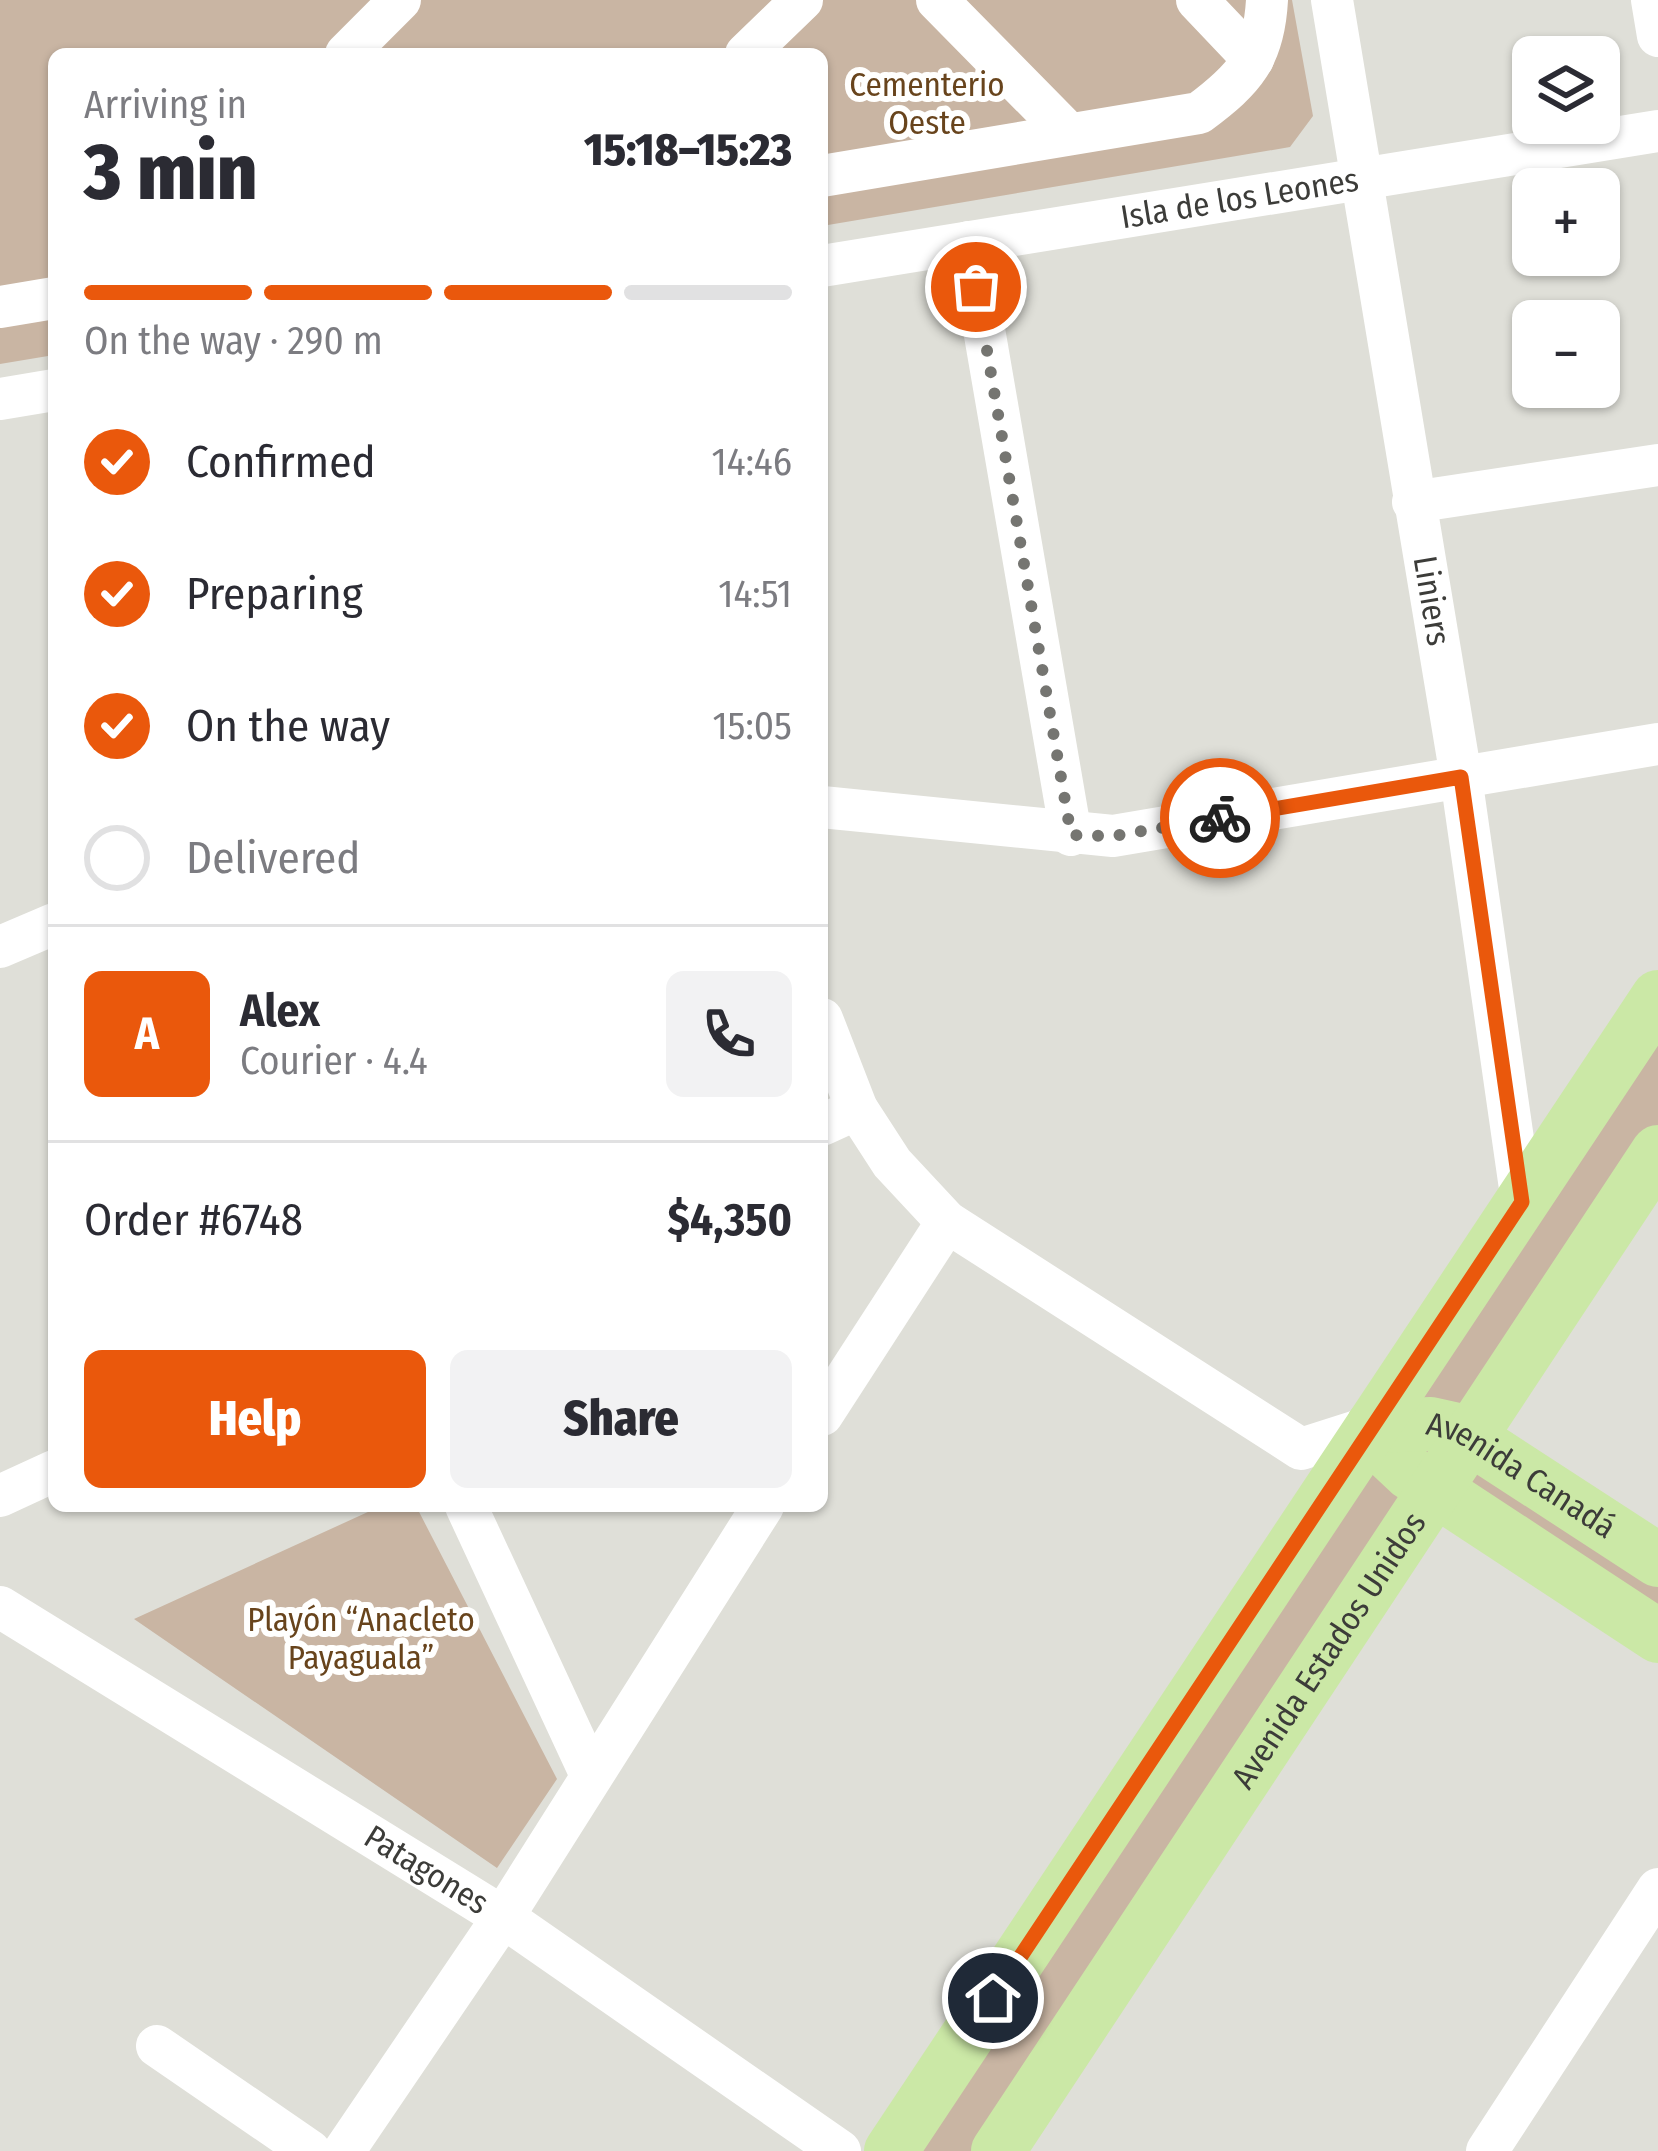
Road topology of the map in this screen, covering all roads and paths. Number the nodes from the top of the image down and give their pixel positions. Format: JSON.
{"nodes":[{"id":1,"x":400,"y":0,"type":"edge"},
{"id":2,"x":802,"y":0,"type":"edge"},
{"id":3,"x":937,"y":0,"type":"edge"},
{"id":4,"x":1197,"y":0,"type":"edge"},
{"id":5,"x":1267,"y":0,"type":"edge"},
{"id":6,"x":1332,"y":0,"type":"edge"},
{"id":7,"x":1652,"y":0,"type":"edge"},
{"id":8,"x":1658,"y":36,"type":"edge"},
{"id":9,"x":352,"y":48,"type":"edge"},
{"id":10,"x":752,"y":48,"type":"edge"},
{"id":11,"x":1253,"y":59,"type":"junction"},
{"id":12,"x":1658,"y":131,"type":"edge"},
{"id":13,"x":1070,"y":134,"type":"junction"},
{"id":14,"x":828,"y":175,"type":"edge"},
{"id":15,"x":1362,"y":178,"type":"junction"},
{"id":16,"x":969,"y":242,"type":"junction"},
{"id":17,"x":828,"y":265,"type":"edge"},
{"id":18,"x":48,"y":299,"type":"edge"},
{"id":19,"x":0,"y":307,"type":"edge"},
{"id":20,"x":48,"y":392,"type":"edge"},
{"id":21,"x":0,"y":399,"type":"edge"},
{"id":22,"x":1658,"y":466,"type":"edge"},
{"id":23,"x":1413,"y":502,"type":"junction"},
{"id":24,"x":1658,"y":744,"type":"edge"},
{"id":25,"x":1461,"y":777,"type":"junction"},
{"id":26,"x":828,"y":808,"type":"edge"},
{"id":27,"x":1071,"y":835,"type":"junction"},
{"id":28,"x":48,"y":927,"type":"edge"},
{"id":29,"x":0,"y":947,"type":"edge"},
{"id":30,"x":1658,"y":997,"type":"edge"},
{"id":31,"x":828,"y":1054,"type":"edge"},
{"id":32,"x":839,"y":1117,"type":"edge"},
{"id":33,"x":1658,"y":1152,"type":"edge"},
{"id":34,"x":1522,"y":1202,"type":"junction"},
{"id":35,"x":947,"y":1222,"type":"junction"},
{"id":36,"x":828,"y":1406,"type":"edge"},
{"id":37,"x":1373,"y":1426,"type":"junction"},
{"id":38,"x":1471,"y":1437,"type":"junction"},
{"id":39,"x":48,"y":1475,"type":"edge"},
{"id":40,"x":1435,"y":1490,"type":"junction"},
{"id":41,"x":0,"y":1496,"type":"edge"},
{"id":42,"x":469,"y":1512,"type":"edge"},
{"id":43,"x":759,"y":1512,"type":"edge"},
{"id":44,"x":1658,"y":1560,"type":"edge"},
{"id":45,"x":0,"y":1607,"type":"edge"},
{"id":46,"x":1649,"y":1610,"type":"edge"},
{"id":47,"x":590,"y":1773,"type":"junction"},
{"id":48,"x":1658,"y":1889,"type":"edge"},
{"id":49,"x":503,"y":1917,"type":"junction"},
{"id":50,"x":157,"y":2047,"type":"dead end"},
{"id":51,"x":310,"y":2151,"type":"edge"},
{"id":52,"x":344,"y":2151,"type":"edge"},
{"id":53,"x":840,"y":2151,"type":"edge"},
{"id":54,"x":891,"y":2151,"type":"edge"},
{"id":55,"x":998,"y":2151,"type":"edge"},
{"id":56,"x":1487,"y":2151,"type":"edge"}],
"edges":[{"from":1,"to":9,"type":"street"},
{"from":2,"to":10,"type":"street"},
{"from":3,"to":13,"type":"street"},
{"from":4,"to":11,"type":"street"},
{"from":5,"to":11,"type":"street"},
{"from":6,"to":15,"type":"street","name":"Liniers"},
{"from":7,"to":8,"type":"street"},
{"from":11,"to":13,"type":"street"},
{"from":12,"to":15,"type":"street","name":"Isla de los Leones"},
{"from":13,"to":14,"type":"street"},
{"from":15,"to":16,"type":"street","name":"Isla de los Leones"},
{"from":15,"to":23,"type":"street","name":"Liniers"},
{"from":16,"to":17,"type":"street","name":"Isla de los Leones"},
{"from":16,"to":27,"type":"street"},
{"from":18,"to":19,"type":"street"},
{"from":20,"to":21,"type":"street"},
{"from":22,"to":23,"type":"street"},
{"from":23,"to":25,"type":"street","name":"Liniers"},
{"from":24,"to":25,"type":"street"},
{"from":25,"to":27,"type":"street"},
{"from":25,"to":34,"type":"street","name":"Liniers"},
{"from":26,"to":27,"type":"street"},
{"from":28,"to":29,"type":"street"},
{"from":30,"to":34,"type":"main road"},
{"from":31,"to":32,"type":"street"},
{"from":32,"to":35,"type":"street"},
{"from":33,"to":38,"type":"main road","name":"Avenida Estados Unidos"},
{"from":34,"to":37,"type":"main road"},
{"from":35,"to":36,"type":"street"},
{"from":35,"to":37,"type":"street"},
{"from":37,"to":38,"type":"main road","name":"Avenida Canadá"},
{"from":37,"to":40,"type":"main road","name":"Avenida Canadá"},
{"from":37,"to":54,"type":"main road"},
{"from":38,"to":40,"type":"main road","name":"Avenida Estados Unidos"},
{"from":38,"to":44,"type":"main road","name":"Avenida Canadá"},
{"from":39,"to":41,"type":"street"},
{"from":40,"to":46,"type":"main road","name":"Avenida Canadá"},
{"from":40,"to":55,"type":"main road","name":"Avenida Estados Unidos"},
{"from":42,"to":47,"type":"street"},
{"from":43,"to":47,"type":"street"},
{"from":45,"to":49,"type":"street","name":"Patagones"},
{"from":47,"to":49,"type":"street"},
{"from":48,"to":56,"type":"street"},
{"from":49,"to":52,"type":"street"},
{"from":49,"to":53,"type":"street","name":"Patagones"},
{"from":50,"to":51,"type":"street"}]}
